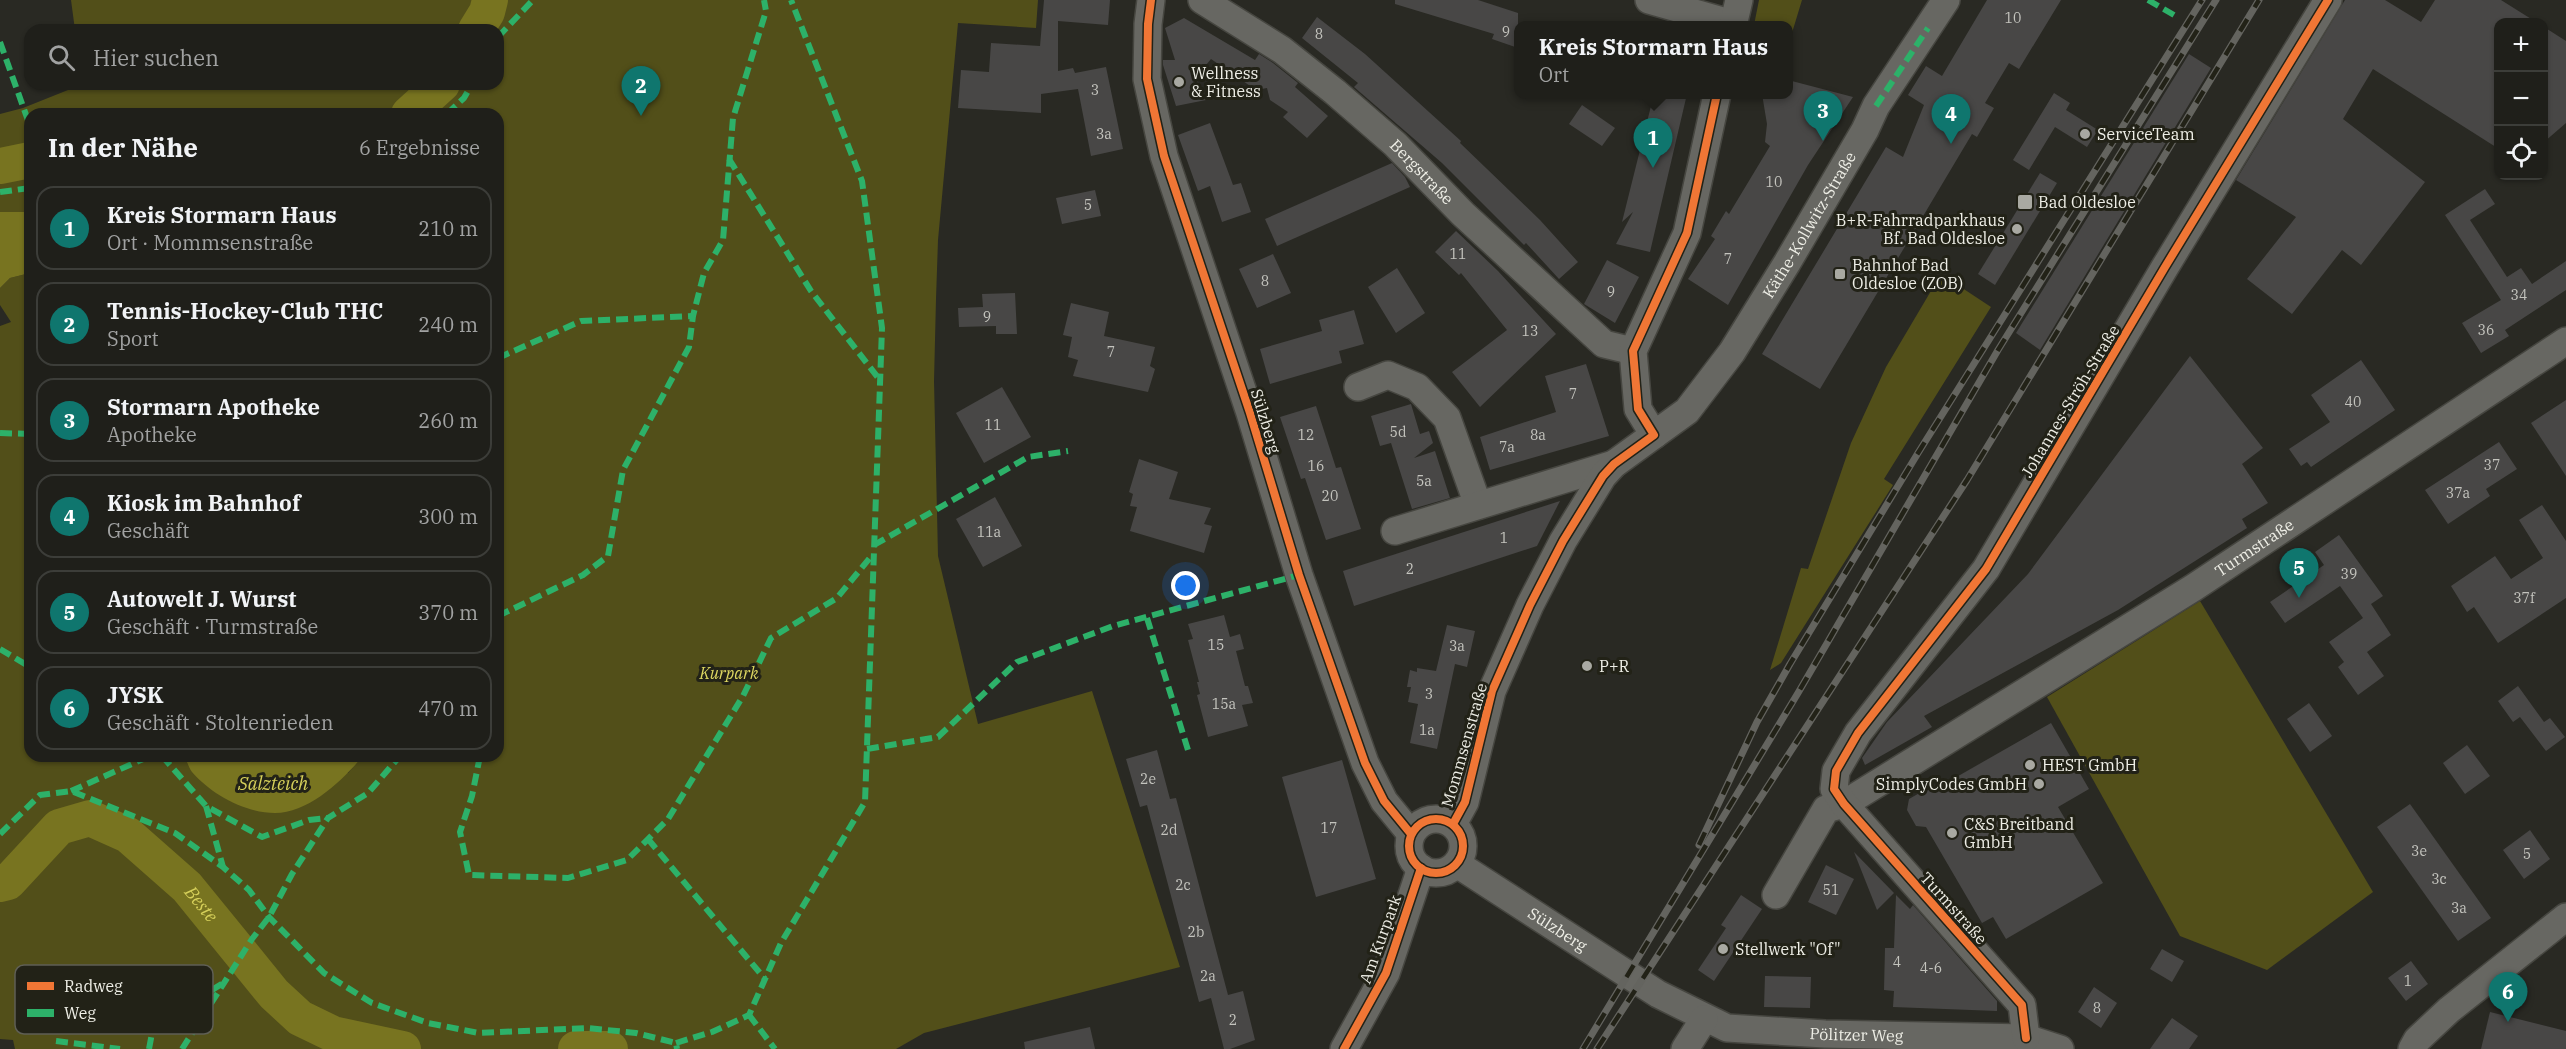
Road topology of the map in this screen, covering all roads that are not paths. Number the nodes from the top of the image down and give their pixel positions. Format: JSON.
{"nodes":[{"id":1,"x":1151,"y":0,"type":"edge"},
{"id":2,"x":1202,"y":0,"type":"edge"},
{"id":3,"x":1649,"y":0,"type":"edge"},
{"id":4,"x":1946,"y":0,"type":"edge"},
{"id":5,"x":2328,"y":0,"type":"edge"},
{"id":6,"x":1735,"y":16,"type":"edge"},
{"id":7,"x":1716,"y":99,"type":"edge"},
{"id":8,"x":2566,"y":341,"type":"edge"},
{"id":9,"x":1634,"y":351,"type":"junction"},
{"id":10,"x":1358,"y":387,"type":"dead end"},
{"id":11,"x":1654,"y":435,"type":"junction"},
{"id":12,"x":1614,"y":464,"type":"junction"},
{"id":13,"x":1478,"y":505,"type":"junction"},
{"id":14,"x":1395,"y":531,"type":"dead end"},
{"id":15,"x":1844,"y":804,"type":"junction"},
{"id":16,"x":1453,"y":824,"type":"junction"},
{"id":17,"x":1411,"y":834,"type":"junction"},
{"id":18,"x":1457,"y":864,"type":"junction"},
{"id":19,"x":1420,"y":868,"type":"junction"},
{"id":20,"x":1776,"y":894,"type":"dead end"},
{"id":21,"x":2566,"y":917,"type":"edge"},
{"id":22,"x":1659,"y":994,"type":"joint"},
{"id":23,"x":1704,"y":1019,"type":"junction"},
{"id":24,"x":2026,"y":1038,"type":"junction"},
{"id":25,"x":1945,"y":1042,"type":"edge"},
{"id":26,"x":1344,"y":1049,"type":"edge"},
{"id":27,"x":1685,"y":1049,"type":"edge"},
{"id":28,"x":2060,"y":1049,"type":"edge"},
{"id":29,"x":2412,"y":1049,"type":"edge"}],
"edges":[{"from":1,"to":17,"type":"street","name":"Sülzberg"},
{"from":2,"to":9,"type":"street","name":"Bergstraße"},
{"from":3,"to":6,"type":"street"},
{"from":4,"to":11,"type":"street","name":"Käthe-Kollwitz-Straße"},
{"from":5,"to":15,"type":"street","name":"Johannes-Ströh-Straße"},
{"from":7,"to":9,"type":"street"},
{"from":8,"to":15,"type":"street","name":"Turmstraße"},
{"from":9,"to":11,"type":"street"},
{"from":10,"to":13,"type":"street"},
{"from":11,"to":12,"type":"street","name":"Mommsenstraße"},
{"from":12,"to":13,"type":"street"},
{"from":12,"to":16,"type":"street","name":"Mommsenstraße"},
{"from":13,"to":14,"type":"street"},
{"from":15,"to":20,"type":"street","name":"Turmstraße"},
{"from":15,"to":24,"type":"street","name":"Turmstraße"},
{"from":16,"to":17,"type":"street"},
{"from":16,"to":18,"type":"street"},
{"from":17,"to":19,"type":"street"},
{"from":18,"to":19,"type":"street"},
{"from":18,"to":22,"type":"street","name":"Sülzberg"},
{"from":19,"to":26,"type":"street","name":"Am Kurpark"},
{"from":21,"to":29,"type":"street"},
{"from":22,"to":23,"type":"street","name":"Pölitzer Weg"},
{"from":23,"to":25,"type":"street","name":"Pölitzer Weg"},
{"from":23,"to":27,"type":"street"},
{"from":24,"to":25,"type":"street","name":"Pölitzer Weg"},
{"from":24,"to":28,"type":"street","name":"Pölitzer Weg"}]}
